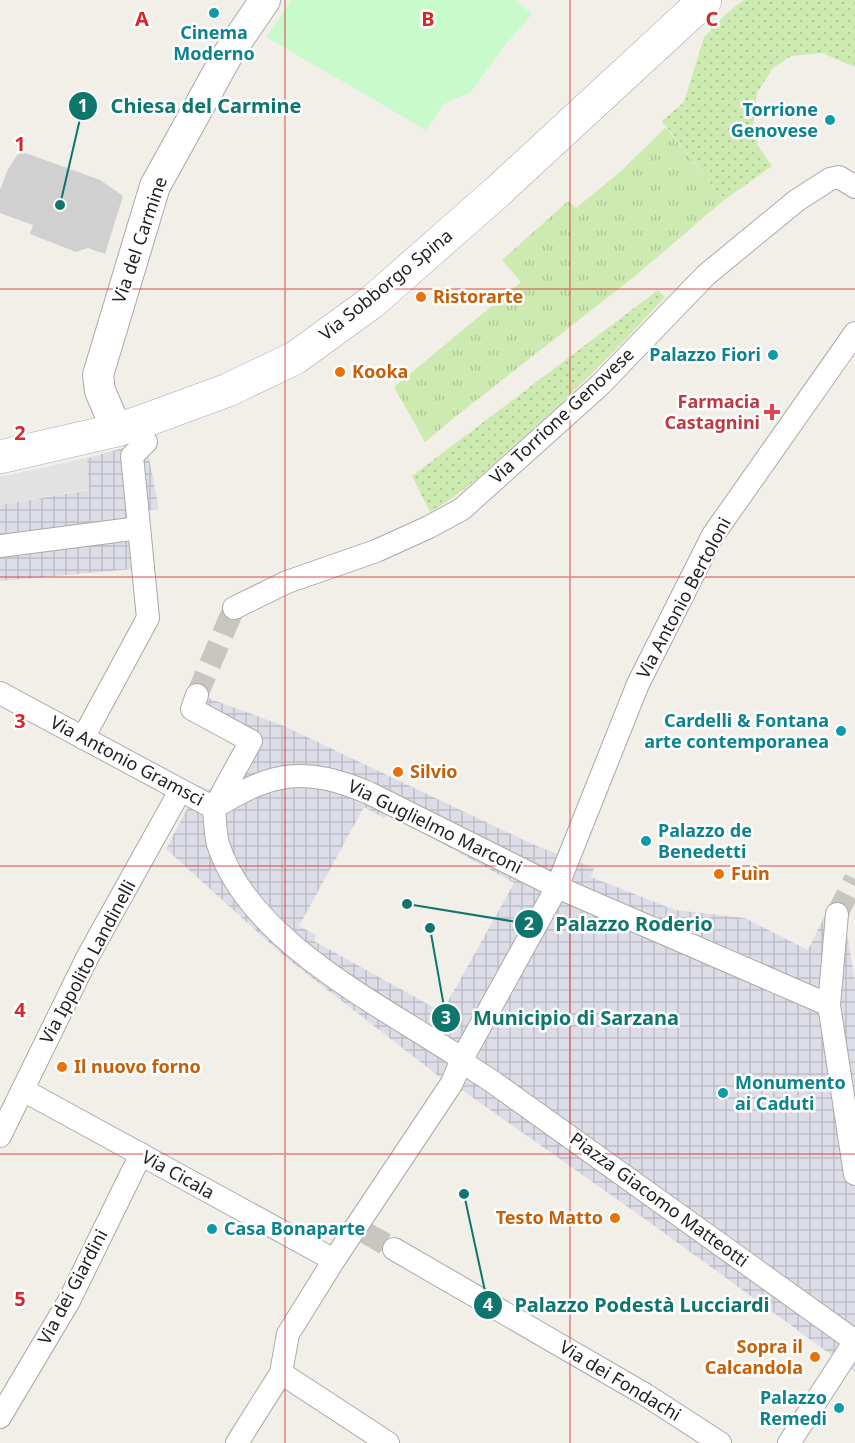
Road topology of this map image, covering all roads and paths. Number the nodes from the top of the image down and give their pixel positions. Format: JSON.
{"nodes":[{"id":1,"x":265,"y":0,"type":"edge"},
{"id":2,"x":705,"y":0,"type":"edge"},
{"id":3,"x":855,"y":187,"type":"edge"},
{"id":4,"x":855,"y":333,"type":"edge"},
{"id":5,"x":131,"y":436,"type":"junction"},
{"id":6,"x":0,"y":457,"type":"edge"},
{"id":7,"x":139,"y":528,"type":"junction"},
{"id":8,"x":0,"y":546,"type":"edge"},
{"id":9,"x":234,"y":608,"type":"tunnel mouth"},
{"id":10,"x":0,"y":693,"type":"edge"},
{"id":11,"x":197,"y":695,"type":"tunnel mouth"},
{"id":12,"x":83,"y":738,"type":"junction"},
{"id":13,"x":180,"y":791,"type":"junction"},
{"id":14,"x":214,"y":808,"type":"junction"},
{"id":15,"x":556,"y":887,"type":"junction"},
{"id":16,"x":837,"y":914,"type":"tunnel mouth"},
{"id":17,"x":829,"y":1005,"type":"junction"},
{"id":18,"x":462,"y":1059,"type":"junction"},
{"id":19,"x":23,"y":1090,"type":"junction"},
{"id":20,"x":0,"y":1136,"type":"edge"},
{"id":21,"x":141,"y":1154,"type":"junction"},
{"id":22,"x":855,"y":1174,"type":"edge"},
{"id":23,"x":394,"y":1250,"type":"tunnel mouth"},
{"id":24,"x":334,"y":1260,"type":"junction"},
{"id":25,"x":855,"y":1341,"type":"edge"},
{"id":26,"x":280,"y":1373,"type":"junction"},
{"id":27,"x":0,"y":1417,"type":"edge"},
{"id":28,"x":237,"y":1443,"type":"edge"},
{"id":29,"x":388,"y":1443,"type":"edge"},
{"id":30,"x":720,"y":1443,"type":"edge"},
{"id":31,"x":789,"y":1443,"type":"edge"}],
"edges":[{"from":1,"to":5,"type":"street","name":"Via del Carmine"},
{"from":2,"to":5,"type":"street","name":"Via Sobborgo Spina"},
{"from":3,"to":9,"type":"street","name":"Via Torrione Genovese"},
{"from":4,"to":15,"type":"street","name":"Via Antonio Bertoloni"},
{"from":5,"to":6,"type":"street","name":"Via Sobborgo Spina"},
{"from":5,"to":7,"type":"street"},
{"from":7,"to":8,"type":"street"},
{"from":7,"to":12,"type":"street"},
{"from":10,"to":12,"type":"street","name":"Via Antonio Gramsci"},
{"from":11,"to":14,"type":"street"},
{"from":12,"to":13,"type":"street","name":"Via Antonio Gramsci"},
{"from":13,"to":14,"type":"street","name":"Via Antonio Gramsci"},
{"from":13,"to":19,"type":"street","name":"Via Ippolito Landinelli"},
{"from":14,"to":15,"type":"street","name":"Via Guglielmo Marconi"},
{"from":14,"to":18,"type":"street","name":"Via Antonio Gramsci"},
{"from":15,"to":17,"type":"street"},
{"from":15,"to":18,"type":"street"},
{"from":16,"to":17,"type":"street"},
{"from":17,"to":22,"type":"street"},
{"from":18,"to":24,"type":"street"},
{"from":18,"to":25,"type":"street","name":"Piazza Giacomo Matteotti"},
{"from":19,"to":20,"type":"street","name":"Via Ippolito Landinelli"},
{"from":19,"to":21,"type":"street","name":"Via Cicala"},
{"from":21,"to":24,"type":"street","name":"Via Cicala"},
{"from":21,"to":27,"type":"street","name":"Via dei Giardini"},
{"from":23,"to":30,"type":"street","name":"Via dei Fondachi"},
{"from":24,"to":26,"type":"street"},
{"from":25,"to":31,"type":"street"},
{"from":26,"to":28,"type":"street"},
{"from":26,"to":29,"type":"street"}]}
